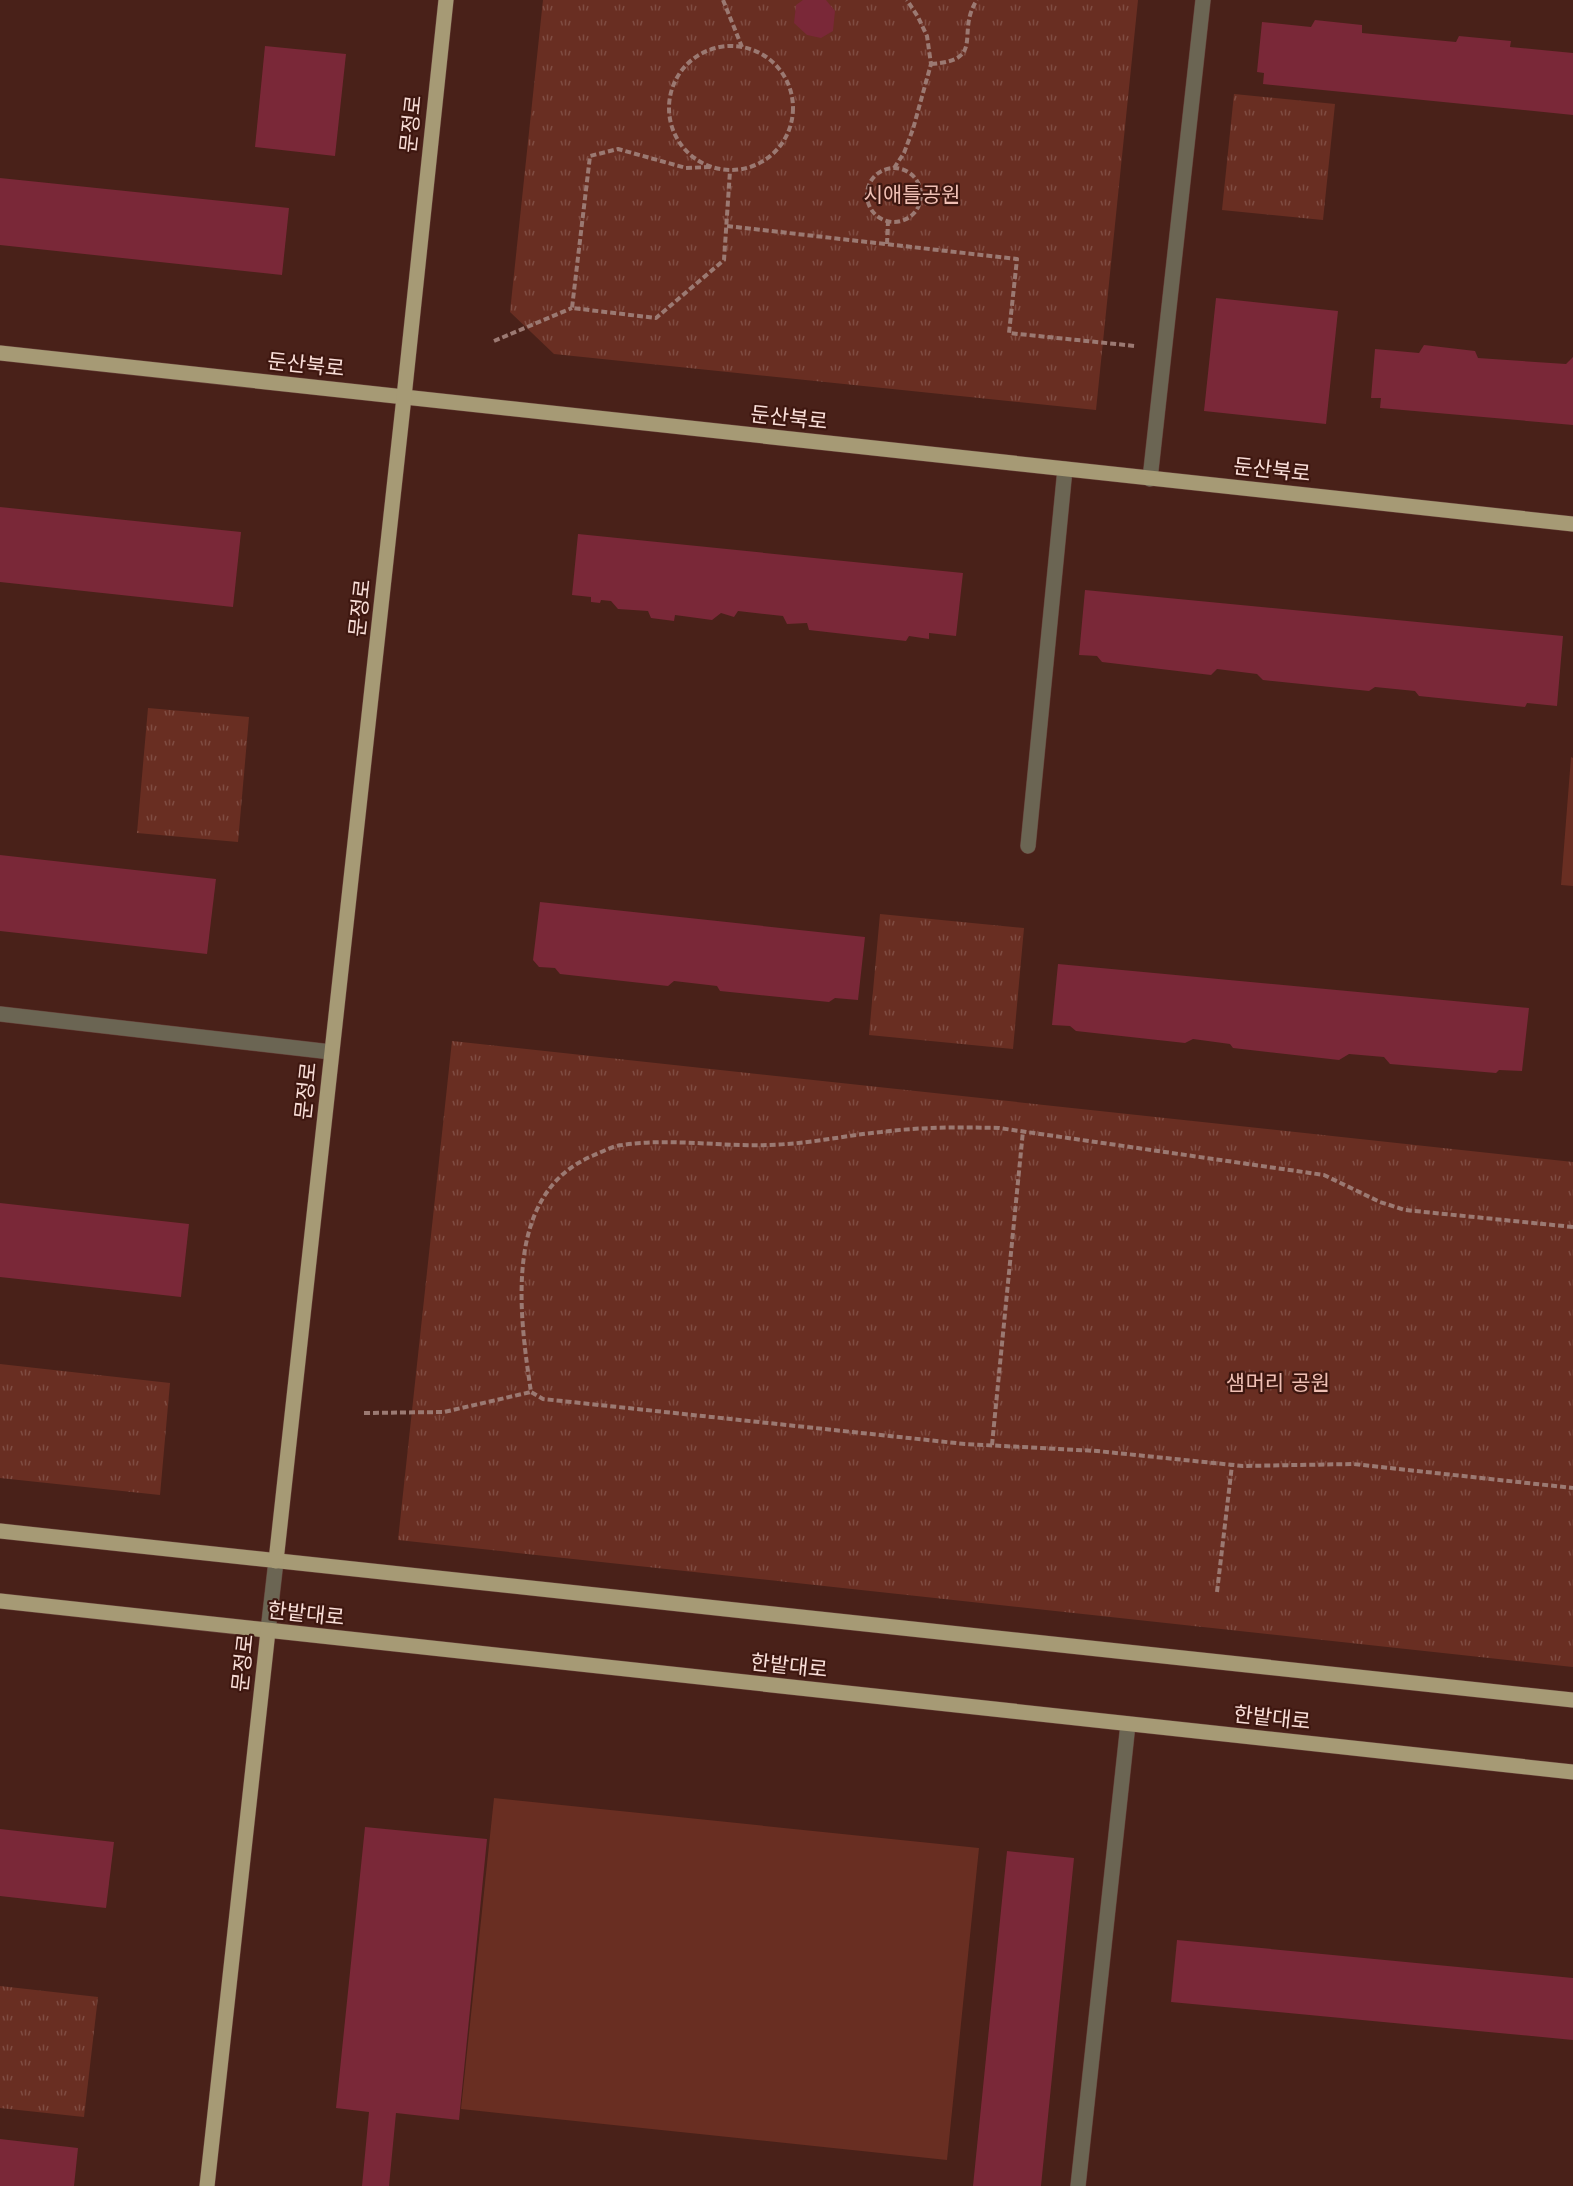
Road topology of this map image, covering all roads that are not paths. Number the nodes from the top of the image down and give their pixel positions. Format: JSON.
{"nodes":[{"id":1,"x":446,"y":0,"type":"edge"},
{"id":2,"x":1203,"y":0,"type":"edge"},
{"id":3,"x":0,"y":353,"type":"edge"},
{"id":4,"x":404,"y":397,"type":"junction"},
{"id":5,"x":1065,"y":469,"type":"junction"},
{"id":6,"x":1150,"y":478,"type":"junction"},
{"id":7,"x":1573,"y":524,"type":"edge"},
{"id":8,"x":1028,"y":846,"type":"dead end"},
{"id":9,"x":0,"y":1014,"type":"edge"},
{"id":10,"x":331,"y":1052,"type":"junction"},
{"id":11,"x":0,"y":1531,"type":"edge"},
{"id":12,"x":276,"y":1561,"type":"junction"},
{"id":13,"x":0,"y":1601,"type":"edge"},
{"id":14,"x":268,"y":1631,"type":"junction"},
{"id":15,"x":1573,"y":1700,"type":"edge"},
{"id":16,"x":1128,"y":1724,"type":"junction"},
{"id":17,"x":1573,"y":1772,"type":"edge"},
{"id":18,"x":207,"y":2186,"type":"edge"},
{"id":19,"x":1078,"y":2186,"type":"edge"}],
"edges":[{"from":1,"to":4,"type":"main road","name":"문정로"},
{"from":2,"to":6,"type":"street"},
{"from":3,"to":4,"type":"main road","name":"둔산북로"},
{"from":4,"to":5,"type":"main road","name":"둔산북로"},
{"from":4,"to":10,"type":"main road","name":"문정로"},
{"from":5,"to":6,"type":"main road","name":"둔산북로"},
{"from":5,"to":8,"type":"street"},
{"from":6,"to":7,"type":"main road","name":"둔산북로"},
{"from":9,"to":10,"type":"street"},
{"from":10,"to":12,"type":"main road","name":"문정로"},
{"from":11,"to":12,"type":"main road"},
{"from":12,"to":14,"type":"street","name":"문정로"},
{"from":12,"to":15,"type":"main road"},
{"from":13,"to":14,"type":"main road","name":"한밭대로"},
{"from":14,"to":16,"type":"main road","name":"한밭대로"},
{"from":14,"to":18,"type":"main road","name":"문정로"},
{"from":16,"to":17,"type":"main road","name":"한밭대로"},
{"from":16,"to":19,"type":"street"}]}
